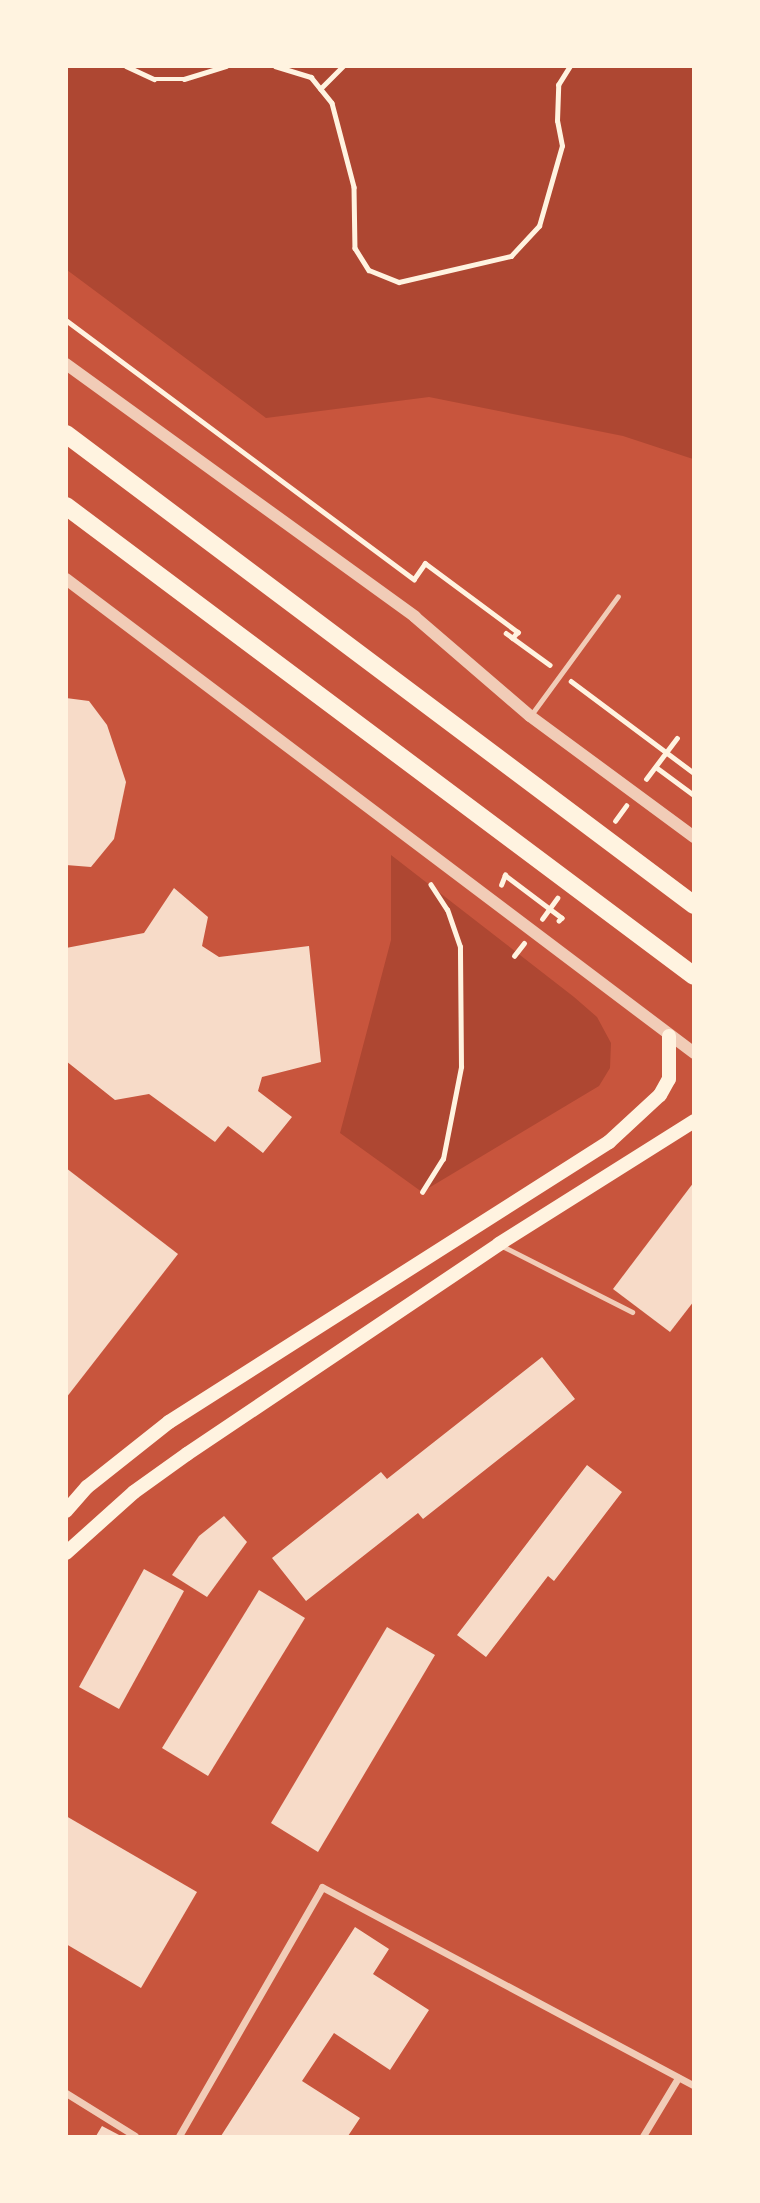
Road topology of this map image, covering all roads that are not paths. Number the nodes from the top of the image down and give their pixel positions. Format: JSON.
{"nodes":[{"id":1,"x":66,"y":364,"type":"edge"},
{"id":2,"x":66,"y":434,"type":"edge"},
{"id":3,"x":66,"y":506,"type":"edge"},
{"id":4,"x":66,"y":579,"type":"edge"},
{"id":5,"x":618,"y":596,"type":"dead end"},
{"id":6,"x":530,"y":716,"type":"junction"},
{"id":7,"x":694,"y":836,"type":"edge"},
{"id":8,"x":694,"y":905,"type":"edge"},
{"id":9,"x":694,"y":976,"type":"edge"},
{"id":10,"x":669,"y":1035,"type":"junction"},
{"id":11,"x":694,"y":1053,"type":"edge"},
{"id":12,"x":694,"y":1122,"type":"edge"},
{"id":13,"x":499,"y":1244,"type":"junction"},
{"id":14,"x":632,"y":1312,"type":"dead end"},
{"id":15,"x":66,"y":1511,"type":"edge"},
{"id":16,"x":66,"y":1553,"type":"edge"},
{"id":17,"x":678,"y":2078,"type":"junction"},
{"id":18,"x":694,"y":2086,"type":"edge"},
{"id":19,"x":66,"y":2093,"type":"edge"},
{"id":20,"x":135,"y":2137,"type":"edge"},
{"id":21,"x":179,"y":2137,"type":"edge"},
{"id":22,"x":643,"y":2137,"type":"edge"}],
"edges":[{"from":1,"to":6,"type":"street"},
{"from":2,"to":8,"type":"highway"},
{"from":3,"to":9,"type":"highway"},
{"from":4,"to":10,"type":"street"},
{"from":5,"to":6,"type":"lane"},
{"from":6,"to":7,"type":"street"},
{"from":10,"to":11,"type":"street"},
{"from":10,"to":15,"type":"main road"},
{"from":12,"to":13,"type":"main road"},
{"from":13,"to":14,"type":"lane"},
{"from":13,"to":16,"type":"main road"},
{"from":17,"to":18,"type":"street"},
{"from":17,"to":21,"type":"street"},
{"from":17,"to":22,"type":"street"},
{"from":19,"to":20,"type":"street"}]}
